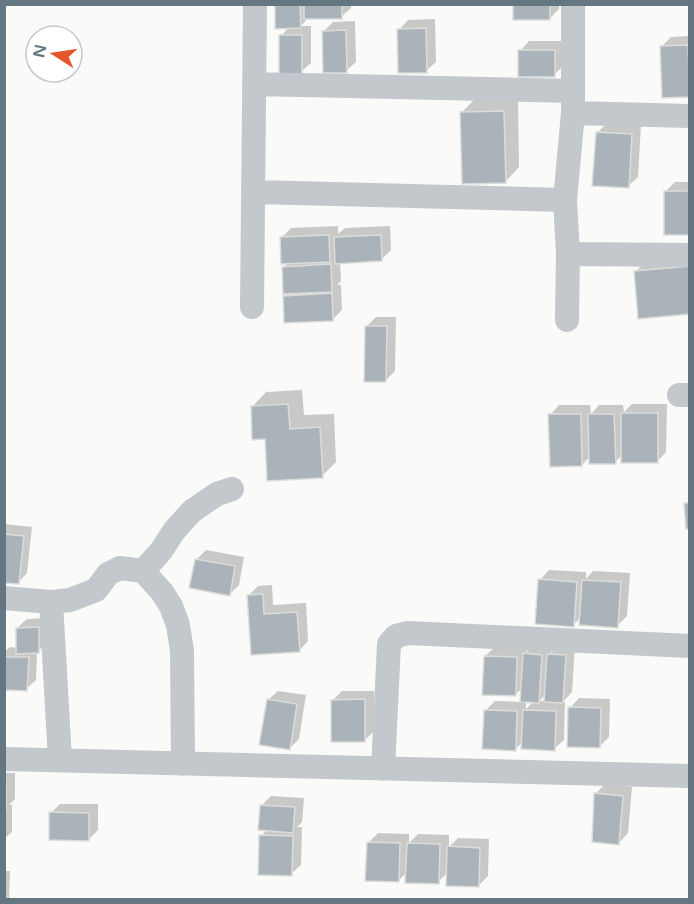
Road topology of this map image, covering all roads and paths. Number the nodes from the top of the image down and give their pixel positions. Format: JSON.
{"nodes":[{"id":1,"x":255,"y":4,"type":"edge"},
{"id":2,"x":573,"y":4,"type":"edge"},
{"id":3,"x":254,"y":84,"type":"junction"},
{"id":4,"x":573,"y":102,"type":"junction"},
{"id":5,"x":690,"y":116,"type":"edge"},
{"id":6,"x":253,"y":192,"type":"junction"},
{"id":7,"x":565,"y":200,"type":"junction"},
{"id":8,"x":568,"y":254,"type":"junction"},
{"id":9,"x":690,"y":255,"type":"edge"},
{"id":10,"x":252,"y":307,"type":"dead end"},
{"id":11,"x":567,"y":320,"type":"dead end"},
{"id":12,"x":232,"y":489,"type":"dead end"},
{"id":13,"x":143,"y":571,"type":"junction"},
{"id":14,"x":4,"y":598,"type":"edge"},
{"id":15,"x":51,"y":602,"type":"junction"},
{"id":16,"x":690,"y":646,"type":"edge"},
{"id":17,"x":4,"y":759,"type":"edge"},
{"id":18,"x":60,"y":760,"type":"junction"},
{"id":19,"x":183,"y":764,"type":"junction"},
{"id":20,"x":383,"y":769,"type":"junction"},
{"id":21,"x":690,"y":776,"type":"edge"}],
"edges":[{"from":1,"to":3,"type":"street"},
{"from":2,"to":4,"type":"street"},
{"from":3,"to":4,"type":"street"},
{"from":3,"to":6,"type":"street"},
{"from":4,"to":5,"type":"street"},
{"from":4,"to":7,"type":"street"},
{"from":6,"to":7,"type":"street"},
{"from":6,"to":10,"type":"street"},
{"from":7,"to":8,"type":"street"},
{"from":8,"to":9,"type":"street"},
{"from":8,"to":11,"type":"street"},
{"from":12,"to":13,"type":"street"},
{"from":13,"to":15,"type":"street"},
{"from":13,"to":19,"type":"street"},
{"from":14,"to":15,"type":"street"},
{"from":15,"to":18,"type":"street"},
{"from":16,"to":20,"type":"street"},
{"from":17,"to":18,"type":"street"},
{"from":18,"to":19,"type":"street"},
{"from":19,"to":20,"type":"street"},
{"from":20,"to":21,"type":"street"}]}
